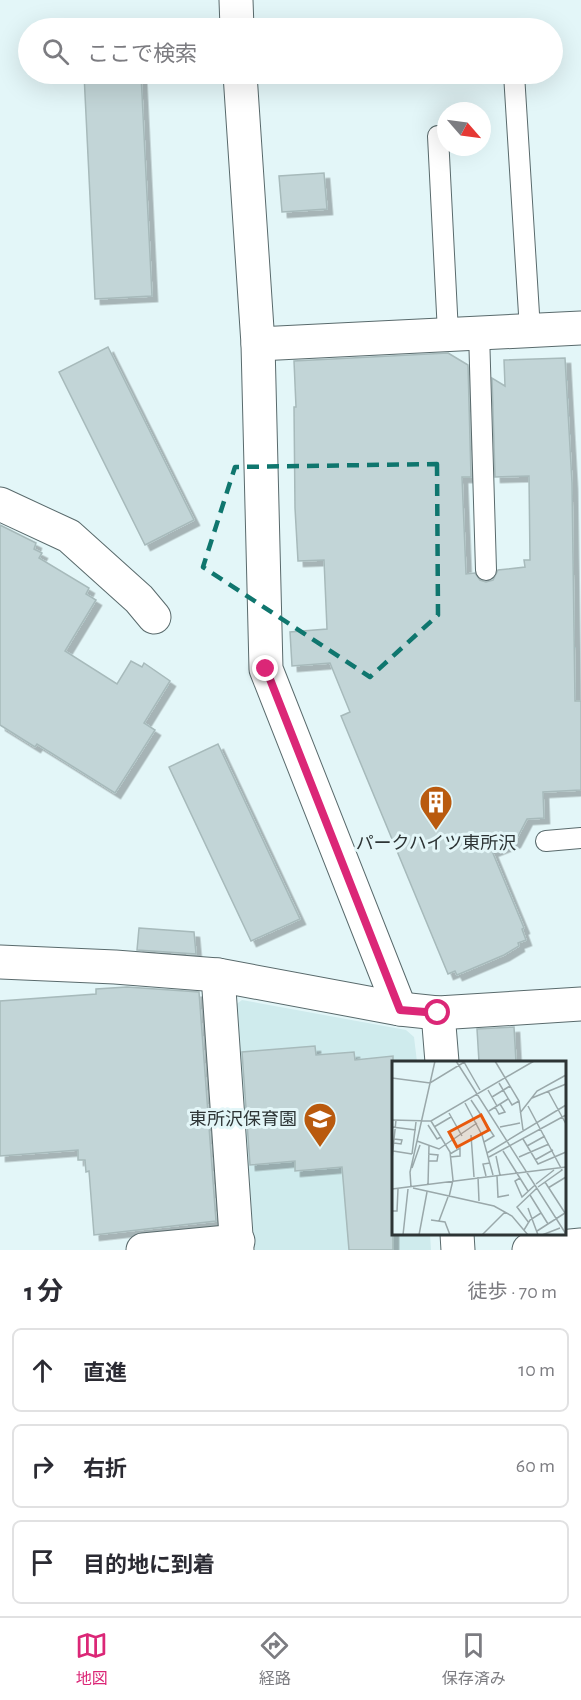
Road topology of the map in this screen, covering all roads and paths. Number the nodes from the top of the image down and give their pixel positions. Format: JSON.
{"nodes":[{"id":1,"x":236,"y":0,"type":"edge"},
{"id":2,"x":237,"y":18,"type":"edge"},
{"id":3,"x":241,"y":84,"type":"edge"},
{"id":4,"x":515,"y":84,"type":"edge"},
{"id":5,"x":441,"y":156,"type":"edge"},
{"id":6,"x":581,"y":328,"type":"edge"},
{"id":7,"x":530,"y":330,"type":"junction"},
{"id":8,"x":463,"y":332,"type":"junction"},
{"id":9,"x":258,"y":344,"type":"junction"},
{"id":10,"x":0,"y":504,"type":"edge"},
{"id":11,"x":486,"y":570,"type":"dead end"},
{"id":12,"x":154,"y":617,"type":"dead end"},
{"id":13,"x":581,"y":838,"type":"edge"},
{"id":14,"x":546,"y":841,"type":"dead end"},
{"id":15,"x":0,"y":962,"type":"edge"},
{"id":16,"x":218,"y":975,"type":"junction"},
{"id":17,"x":581,"y":1004,"type":"edge"},
{"id":18,"x":400,"y":1010,"type":"junction"},
{"id":19,"x":438,"y":1013,"type":"junction"},
{"id":20,"x":442,"y":1061,"type":"edge"},
{"id":21,"x":457,"y":1235,"type":"edge"},
{"id":22,"x":581,"y":1245,"type":"edge"},
{"id":23,"x":237,"y":1246,"type":"edge"},
{"id":24,"x":143,"y":1250,"type":"edge"},
{"id":25,"x":458,"y":1250,"type":"edge"},
{"id":26,"x":529,"y":1250,"type":"edge"}],
"edges":[{"from":1,"to":2,"type":"street"},
{"from":3,"to":9,"type":"street"},
{"from":4,"to":7,"type":"lane"},
{"from":5,"to":8,"type":"lane"},
{"from":6,"to":7,"type":"street"},
{"from":7,"to":8,"type":"street"},
{"from":8,"to":9,"type":"street"},
{"from":8,"to":11,"type":"lane"},
{"from":9,"to":18,"type":"street"},
{"from":10,"to":12,"type":"street"},
{"from":13,"to":14,"type":"lane"},
{"from":15,"to":16,"type":"street"},
{"from":16,"to":18,"type":"street"},
{"from":16,"to":23,"type":"street"},
{"from":17,"to":19,"type":"street"},
{"from":18,"to":19,"type":"street"},
{"from":19,"to":20,"type":"street"},
{"from":21,"to":25,"type":"street"},
{"from":22,"to":26,"type":"street"},
{"from":23,"to":24,"type":"street"}]}
